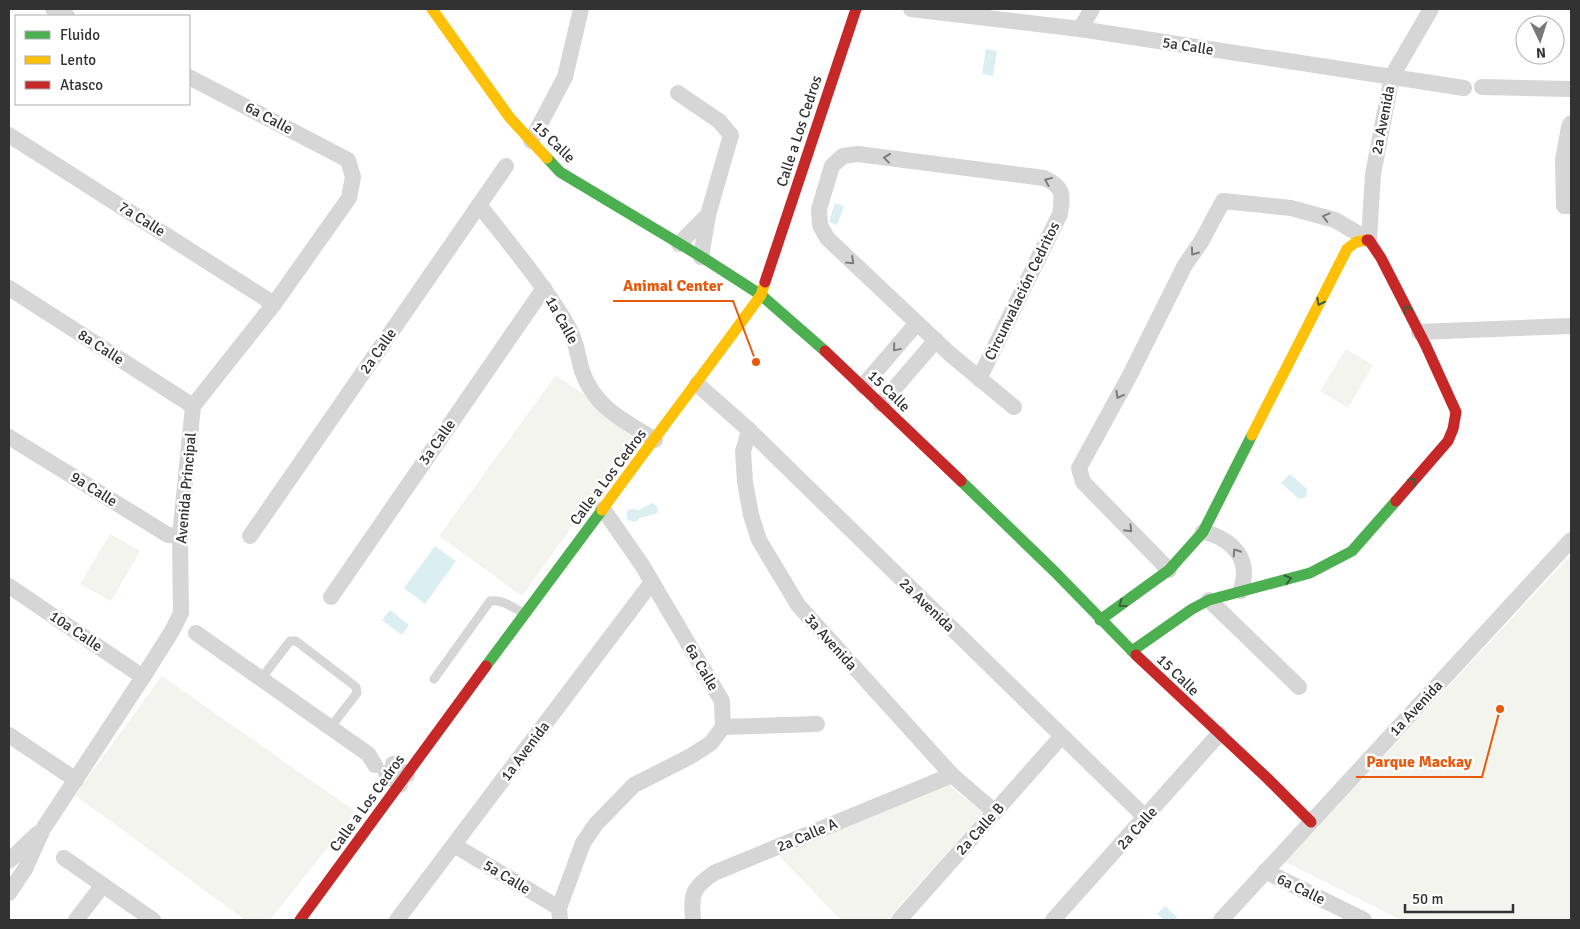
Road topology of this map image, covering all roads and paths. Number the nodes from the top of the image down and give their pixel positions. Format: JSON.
{"nodes":[{"id":1,"x":53,"y":9,"type":"edge"},
{"id":2,"x":432,"y":9,"type":"edge"},
{"id":3,"x":581,"y":9,"type":"edge"},
{"id":4,"x":856,"y":9,"type":"edge"},
{"id":5,"x":911,"y":9,"type":"edge"},
{"id":6,"x":1092,"y":9,"type":"edge"},
{"id":7,"x":1431,"y":9,"type":"edge"},
{"id":8,"x":66,"y":15,"type":"edge"},
{"id":9,"x":1080,"y":29,"type":"junction"},
{"id":10,"x":1392,"y":76,"type":"junction"},
{"id":11,"x":190,"y":78,"type":"edge"},
{"id":12,"x":1482,"y":87,"type":"dead end"},
{"id":13,"x":1464,"y":88,"type":"dead end"},
{"id":14,"x":1571,"y":89,"type":"edge"},
{"id":15,"x":678,"y":93,"type":"dead end"},
{"id":16,"x":1571,"y":124,"type":"edge"},
{"id":17,"x":9,"y":135,"type":"edge"},
{"id":18,"x":531,"y":142,"type":"junction"},
{"id":19,"x":506,"y":166,"type":"dead end"},
{"id":20,"x":479,"y":205,"type":"junction"},
{"id":21,"x":1571,"y":206,"type":"edge"},
{"id":22,"x":708,"y":215,"type":"junction"},
{"id":23,"x":1369,"y":240,"type":"junction"},
{"id":24,"x":679,"y":244,"type":"junction"},
{"id":25,"x":701,"y":257,"type":"junction"},
{"id":26,"x":9,"y":288,"type":"edge"},
{"id":27,"x":544,"y":288,"type":"junction"},
{"id":28,"x":760,"y":295,"type":"junction"},
{"id":29,"x":274,"y":304,"type":"junction"},
{"id":30,"x":917,"y":323,"type":"junction"},
{"id":31,"x":1571,"y":326,"type":"edge"},
{"id":32,"x":1419,"y":332,"type":"junction"},
{"id":33,"x":936,"y":340,"type":"junction"},
{"id":34,"x":979,"y":378,"type":"junction"},
{"id":35,"x":863,"y":386,"type":"junction"},
{"id":36,"x":703,"y":389,"type":"junction"},
{"id":37,"x":881,"y":404,"type":"junction"},
{"id":38,"x":193,"y":406,"type":"junction"},
{"id":39,"x":1014,"y":407,"type":"dead end"},
{"id":40,"x":748,"y":430,"type":"junction"},
{"id":41,"x":9,"y":437,"type":"edge"},
{"id":42,"x":655,"y":440,"type":"junction"},
{"id":43,"x":603,"y":509,"type":"junction"},
{"id":44,"x":1203,"y":532,"type":"junction"},
{"id":45,"x":180,"y":536,"type":"junction"},
{"id":46,"x":250,"y":536,"type":"dead end"},
{"id":47,"x":1571,"y":540,"type":"edge"},
{"id":48,"x":1169,"y":570,"type":"junction"},
{"id":49,"x":652,"y":582,"type":"junction"},
{"id":50,"x":9,"y":586,"type":"edge"},
{"id":51,"x":1241,"y":590,"type":"junction"},
{"id":52,"x":331,"y":597,"type":"dead end"},
{"id":53,"x":1209,"y":600,"type":"junction"},
{"id":54,"x":525,"y":614,"type":"junction"},
{"id":55,"x":1100,"y":620,"type":"junction"},
{"id":56,"x":196,"y":633,"type":"dead end"},
{"id":57,"x":1132,"y":651,"type":"junction"},
{"id":58,"x":143,"y":677,"type":"junction"},
{"id":59,"x":261,"y":679,"type":"junction"},
{"id":60,"x":434,"y":679,"type":"dead end"},
{"id":61,"x":1300,"y":687,"type":"dead end"},
{"id":62,"x":817,"y":724,"type":"dead end"},
{"id":63,"x":723,"y":727,"type":"junction"},
{"id":64,"x":330,"y":728,"type":"junction"},
{"id":65,"x":1219,"y":734,"type":"junction"},
{"id":66,"x":9,"y":735,"type":"edge"},
{"id":67,"x":1062,"y":736,"type":"junction"},
{"id":68,"x":952,"y":775,"type":"junction"},
{"id":69,"x":76,"y":780,"type":"junction"},
{"id":70,"x":404,"y":780,"type":"junction"},
{"id":71,"x":995,"y":812,"type":"junction"},
{"id":72,"x":1146,"y":818,"type":"junction"},
{"id":73,"x":1310,"y":822,"type":"junction"},
{"id":74,"x":43,"y":830,"type":"junction"},
{"id":75,"x":454,"y":845,"type":"junction"},
{"id":76,"x":64,"y":858,"type":"dead end"},
{"id":77,"x":9,"y":861,"type":"edge"},
{"id":78,"x":1265,"y":871,"type":"junction"},
{"id":79,"x":103,"y":885,"type":"junction"},
{"id":80,"x":9,"y":891,"type":"edge"},
{"id":81,"x":560,"y":914,"type":"edge"},
{"id":82,"x":76,"y":920,"type":"edge"},
{"id":83,"x":153,"y":920,"type":"edge"},
{"id":84,"x":300,"y":920,"type":"edge"},
{"id":85,"x":398,"y":920,"type":"edge"},
{"id":86,"x":693,"y":920,"type":"edge"},
{"id":87,"x":899,"y":920,"type":"edge"},
{"id":88,"x":1053,"y":920,"type":"edge"},
{"id":89,"x":1221,"y":920,"type":"edge"},
{"id":90,"x":1364,"y":920,"type":"edge"}],
"edges":[{"from":1,"to":8,"type":"street"},
{"from":2,"to":18,"type":"street","name":"15 Calle"},
{"from":3,"to":18,"type":"street"},
{"from":4,"to":28,"type":"street","name":"Calle a Los Cedros"},
{"from":5,"to":9,"type":"street","name":"5a Calle"},
{"from":6,"to":9,"type":"street"},
{"from":7,"to":10,"type":"street","name":"2a Avenida"},
{"from":9,"to":10,"type":"street","name":"5a Calle"},
{"from":10,"to":13,"type":"street","name":"5a Calle"},
{"from":10,"to":23,"type":"street","name":"2a Avenida"},
{"from":11,"to":29,"type":"street","name":"6a Calle"},
{"from":12,"to":14,"type":"street"},
{"from":15,"to":22,"type":"street"},
{"from":16,"to":21,"type":"street"},
{"from":17,"to":29,"type":"street","name":"7a Calle"},
{"from":18,"to":24,"type":"street","name":"15 Calle"},
{"from":19,"to":20,"type":"street","name":"2a Calle"},
{"from":20,"to":27,"type":"street","name":"1a Calle"},
{"from":20,"to":46,"type":"street","name":"2a Calle"},
{"from":22,"to":24,"type":"street"},
{"from":22,"to":25,"type":"street"},
{"from":32,"to":23,"type":"street","one_way":true},
{"from":23,"to":44,"type":"street","one_way":true},
{"from":23,"to":48,"type":"street","one_way":true},
{"from":24,"to":25,"type":"street","name":"15 Calle"},
{"from":25,"to":28,"type":"street","name":"15 Calle"},
{"from":26,"to":38,"type":"street","name":"8a Calle"},
{"from":27,"to":42,"type":"street","name":"1a Calle"},
{"from":27,"to":52,"type":"street","name":"3a Calle"},
{"from":28,"to":35,"type":"street","name":"15 Calle"},
{"from":28,"to":36,"type":"street","name":"Calle a Los Cedros"},
{"from":29,"to":38,"type":"street"},
{"from":30,"to":33,"type":"street","name":"Circunvalación Cedritos"},
{"from":34,"to":30,"type":"street","name":"Circunvalación Cedritos","one_way":true},
{"from":30,"to":35,"type":"street","one_way":true},
{"from":31,"to":32,"type":"street"},
{"from":51,"to":32,"type":"street","one_way":true},
{"from":33,"to":34,"type":"street","name":"Circunvalación Cedritos"},
{"from":33,"to":37,"type":"street"},
{"from":34,"to":39,"type":"street"},
{"from":35,"to":37,"type":"street","name":"15 Calle"},
{"from":36,"to":40,"type":"street","name":"2a Avenida"},
{"from":36,"to":42,"type":"street","name":"Calle a Los Cedros"},
{"from":37,"to":55,"type":"street","name":"15 Calle"},
{"from":38,"to":45,"type":"street","name":"Avenida Principal"},
{"from":40,"to":67,"type":"street","name":"2a Avenida"},
{"from":40,"to":68,"type":"street","name":"3a Avenida"},
{"from":41,"to":45,"type":"street","name":"9a Calle"},
{"from":42,"to":43,"type":"street","name":"Calle a Los Cedros"},
{"from":43,"to":49,"type":"street","name":"6a Calle"},
{"from":43,"to":54,"type":"street","name":"Calle a Los Cedros"},
{"from":44,"to":48,"type":"street"},
{"from":51,"to":44,"type":"street","one_way":true},
{"from":45,"to":58,"type":"street","name":"Avenida Principal"},
{"from":47,"to":73,"type":"street","name":"1a Avenida"},
{"from":48,"to":55,"type":"street","one_way":true},
{"from":49,"to":63,"type":"street","name":"6a Calle"},
{"from":49,"to":75,"type":"street","name":"1a Avenida"},
{"from":50,"to":58,"type":"street","name":"10a Calle"},
{"from":51,"to":53,"type":"street"},
{"from":53,"to":57,"type":"street"},
{"from":53,"to":61,"type":"street"},
{"from":54,"to":60,"type":"lane"},
{"from":54,"to":70,"type":"street","name":"Calle a Los Cedros"},
{"from":55,"to":57,"type":"street","name":"15 Calle"},
{"from":56,"to":59,"type":"street"},
{"from":57,"to":65,"type":"street","name":"15 Calle"},
{"from":58,"to":69,"type":"street","name":"Avenida Principal"},
{"from":59,"to":64,"type":"street"},
{"from":59,"to":64,"type":"lane"},
{"from":62,"to":63,"type":"street"},
{"from":63,"to":81,"type":"street"},
{"from":64,"to":70,"type":"street"},
{"from":65,"to":72,"type":"street","name":"2a Calle"},
{"from":65,"to":73,"type":"street","name":"15 Calle"},
{"from":66,"to":69,"type":"street"},
{"from":67,"to":71,"type":"street","name":"2a Calle B"},
{"from":67,"to":72,"type":"street","name":"2a Avenida"},
{"from":68,"to":71,"type":"street","name":"3a Avenida"},
{"from":68,"to":86,"type":"street","name":"2a Calle A"},
{"from":69,"to":74,"type":"street","name":"Avenida Principal"},
{"from":70,"to":84,"type":"street","name":"Calle a Los Cedros"},
{"from":71,"to":87,"type":"street","name":"2a Calle B"},
{"from":72,"to":88,"type":"street","name":"2a Calle"},
{"from":73,"to":78,"type":"street","name":"1a Avenida"},
{"from":74,"to":77,"type":"street","name":"Avenida Principal"},
{"from":74,"to":80,"type":"street","name":"Avenida Principal"},
{"from":75,"to":81,"type":"street","name":"5a Calle"},
{"from":75,"to":85,"type":"street","name":"1a Avenida"},
{"from":76,"to":79,"type":"street"},
{"from":78,"to":89,"type":"street","name":"1a Avenida"},
{"from":78,"to":90,"type":"street","name":"6a Calle"},
{"from":79,"to":82,"type":"street"},
{"from":79,"to":83,"type":"street"}]}
